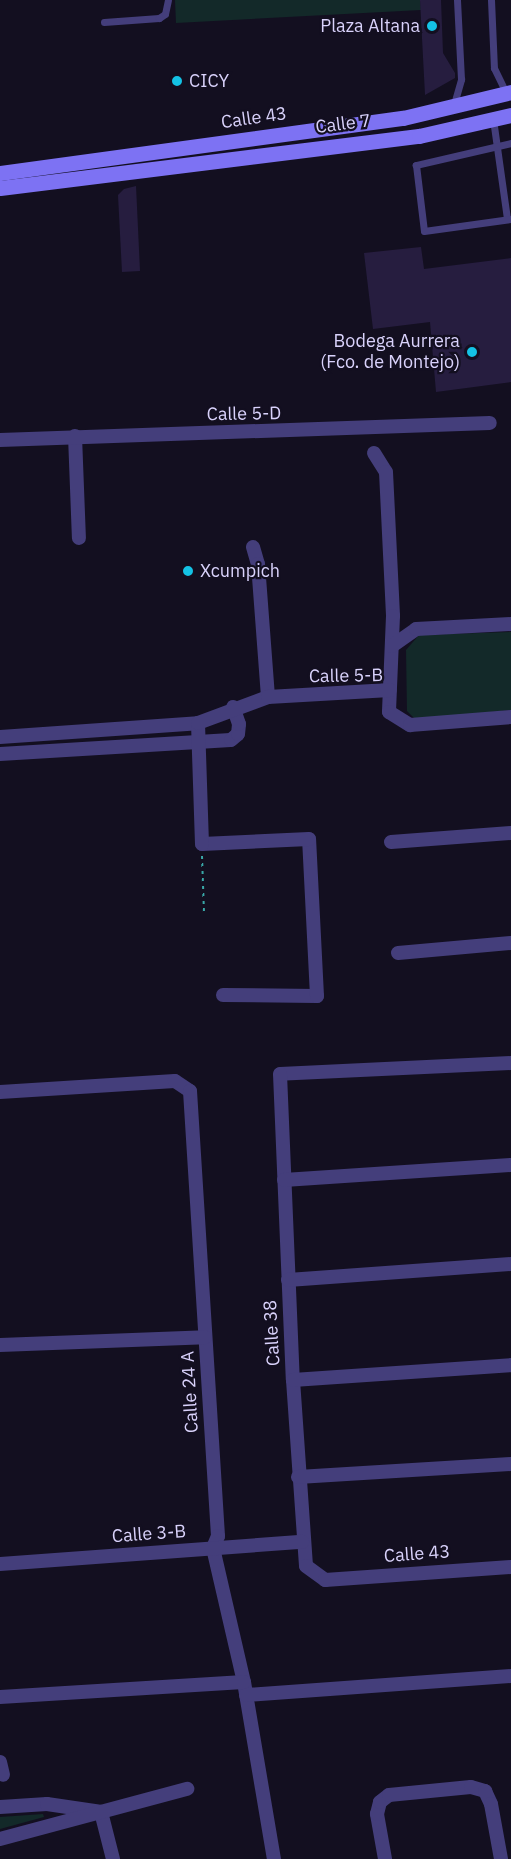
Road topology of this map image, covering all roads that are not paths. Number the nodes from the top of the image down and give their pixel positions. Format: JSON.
{"nodes":[{"id":1,"x":168,"y":0,"type":"edge"},
{"id":2,"x":458,"y":0,"type":"edge"},
{"id":3,"x":491,"y":0,"type":"edge"},
{"id":4,"x":104,"y":22,"type":"dead end"},
{"id":5,"x":509,"y":92,"type":"edge"},
{"id":6,"x":489,"y":97,"type":"junction"},
{"id":7,"x":453,"y":105,"type":"junction"},
{"id":8,"x":511,"y":115,"type":"edge"},
{"id":9,"x":493,"y":119,"type":"junction"},
{"id":10,"x":511,"y":143,"type":"edge"},
{"id":11,"x":497,"y":147,"type":"junction"},
{"id":12,"x":0,"y":172,"type":"edge"},
{"id":13,"x":0,"y":188,"type":"edge"},
{"id":14,"x":509,"y":219,"type":"edge"},
{"id":15,"x":490,"y":423,"type":"dead end"},
{"id":16,"x":75,"y":436,"type":"junction"},
{"id":17,"x":0,"y":441,"type":"edge"},
{"id":18,"x":374,"y":453,"type":"dead end"},
{"id":19,"x":79,"y":537,"type":"dead end"},
{"id":20,"x":253,"y":547,"type":"dead end"},
{"id":21,"x":511,"y":624,"type":"edge"},
{"id":22,"x":392,"y":646,"type":"junction"},
{"id":23,"x":390,"y":690,"type":"junction"},
{"id":24,"x":268,"y":697,"type":"junction"},
{"id":25,"x":233,"y":707,"type":"junction"},
{"id":26,"x":511,"y":717,"type":"edge"},
{"id":27,"x":198,"y":723,"type":"junction"},
{"id":28,"x":0,"y":736,"type":"edge"},
{"id":29,"x":198,"y":742,"type":"junction"},
{"id":30,"x":0,"y":754,"type":"edge"},
{"id":31,"x":511,"y":833,"type":"edge"},
{"id":32,"x":391,"y":842,"type":"dead end"},
{"id":33,"x":511,"y":943,"type":"edge"},
{"id":34,"x":398,"y":953,"type":"dead end"},
{"id":35,"x":223,"y":995,"type":"dead end"},
{"id":36,"x":511,"y":1063,"type":"edge"},
{"id":37,"x":0,"y":1092,"type":"edge"},
{"id":38,"x":511,"y":1165,"type":"edge"},
{"id":39,"x":284,"y":1180,"type":"junction"},
{"id":40,"x":511,"y":1264,"type":"edge"},
{"id":41,"x":288,"y":1280,"type":"junction"},
{"id":42,"x":205,"y":1337,"type":"junction"},
{"id":43,"x":0,"y":1345,"type":"edge"},
{"id":44,"x":511,"y":1365,"type":"edge"},
{"id":45,"x":293,"y":1380,"type":"junction"},
{"id":46,"x":511,"y":1464,"type":"edge"},
{"id":47,"x":298,"y":1477,"type":"junction"},
{"id":48,"x":302,"y":1542,"type":"junction"},
{"id":49,"x":213,"y":1548,"type":"junction"},
{"id":50,"x":0,"y":1564,"type":"edge"},
{"id":51,"x":511,"y":1567,"type":"edge"},
{"id":52,"x":325,"y":1580,"type":"joint"},
{"id":53,"x":511,"y":1676,"type":"edge"},
{"id":54,"x":245,"y":1689,"type":"junction"},
{"id":55,"x":0,"y":1697,"type":"edge"},
{"id":56,"x":187,"y":1789,"type":"dead end"},
{"id":57,"x":0,"y":1807,"type":"edge"},
{"id":58,"x":101,"y":1812,"type":"junction"},
{"id":59,"x":0,"y":1839,"type":"edge"},
{"id":60,"x":113,"y":1859,"type":"edge"},
{"id":61,"x":274,"y":1859,"type":"edge"},
{"id":62,"x":385,"y":1859,"type":"edge"},
{"id":63,"x":501,"y":1859,"type":"edge"}],
"edges":[{"from":1,"to":4,"type":"lane"},
{"from":2,"to":7,"type":"lane"},
{"from":3,"to":5,"type":"lane"},
{"from":5,"to":6,"type":"main road","name":"Calle 43"},
{"from":6,"to":7,"type":"main road","name":"Calle 43"},
{"from":6,"to":9,"type":"main road"},
{"from":7,"to":12,"type":"main road","name":"Calle 43"},
{"from":8,"to":9,"type":"main road","name":"Calle 7"},
{"from":9,"to":11,"type":"lane"},
{"from":9,"to":13,"type":"main road","name":"Calle 7"},
{"from":10,"to":11,"type":"lane"},
{"from":11,"to":14,"type":"lane"},
{"from":11,"to":14,"type":"lane"},
{"from":15,"to":16,"type":"street","name":"Calle 5-D"},
{"from":16,"to":17,"type":"street","name":"Calle 5-D"},
{"from":16,"to":19,"type":"street"},
{"from":18,"to":22,"type":"street"},
{"from":20,"to":24,"type":"street"},
{"from":21,"to":22,"type":"street"},
{"from":22,"to":23,"type":"street"},
{"from":23,"to":24,"type":"street","name":"Calle 5-B"},
{"from":23,"to":26,"type":"street","name":"Calle 5-B"},
{"from":24,"to":25,"type":"street","name":"Calle 5-B"},
{"from":25,"to":27,"type":"street","name":"Calle 5-B"},
{"from":25,"to":29,"type":"street"},
{"from":27,"to":28,"type":"street","name":"Calle 5-B"},
{"from":27,"to":29,"type":"street"},
{"from":29,"to":30,"type":"street"},
{"from":29,"to":35,"type":"street"},
{"from":31,"to":32,"type":"street"},
{"from":33,"to":34,"type":"street"},
{"from":36,"to":39,"type":"street","name":"Calle 38"},
{"from":37,"to":42,"type":"street","name":"Calle 24 A"},
{"from":38,"to":39,"type":"street"},
{"from":39,"to":41,"type":"street","name":"Calle 38"},
{"from":40,"to":41,"type":"street"},
{"from":41,"to":45,"type":"street","name":"Calle 38"},
{"from":42,"to":43,"type":"street"},
{"from":42,"to":49,"type":"street","name":"Calle 24 A"},
{"from":44,"to":45,"type":"street"},
{"from":45,"to":47,"type":"street","name":"Calle 38"},
{"from":46,"to":47,"type":"street"},
{"from":47,"to":48,"type":"street","name":"Calle 38"},
{"from":48,"to":49,"type":"street","name":"Calle 3-B"},
{"from":48,"to":52,"type":"street","name":"Calle 38"},
{"from":49,"to":50,"type":"street","name":"Calle 3-B"},
{"from":49,"to":54,"type":"street","name":"Calle 24 A"},
{"from":51,"to":52,"type":"street","name":"Calle 43"},
{"from":53,"to":54,"type":"street"},
{"from":54,"to":55,"type":"street"},
{"from":54,"to":61,"type":"street","name":"Calle 24 A"},
{"from":56,"to":58,"type":"street"},
{"from":57,"to":58,"type":"street"},
{"from":58,"to":59,"type":"street"},
{"from":58,"to":60,"type":"street"},
{"from":62,"to":63,"type":"street"}]}
